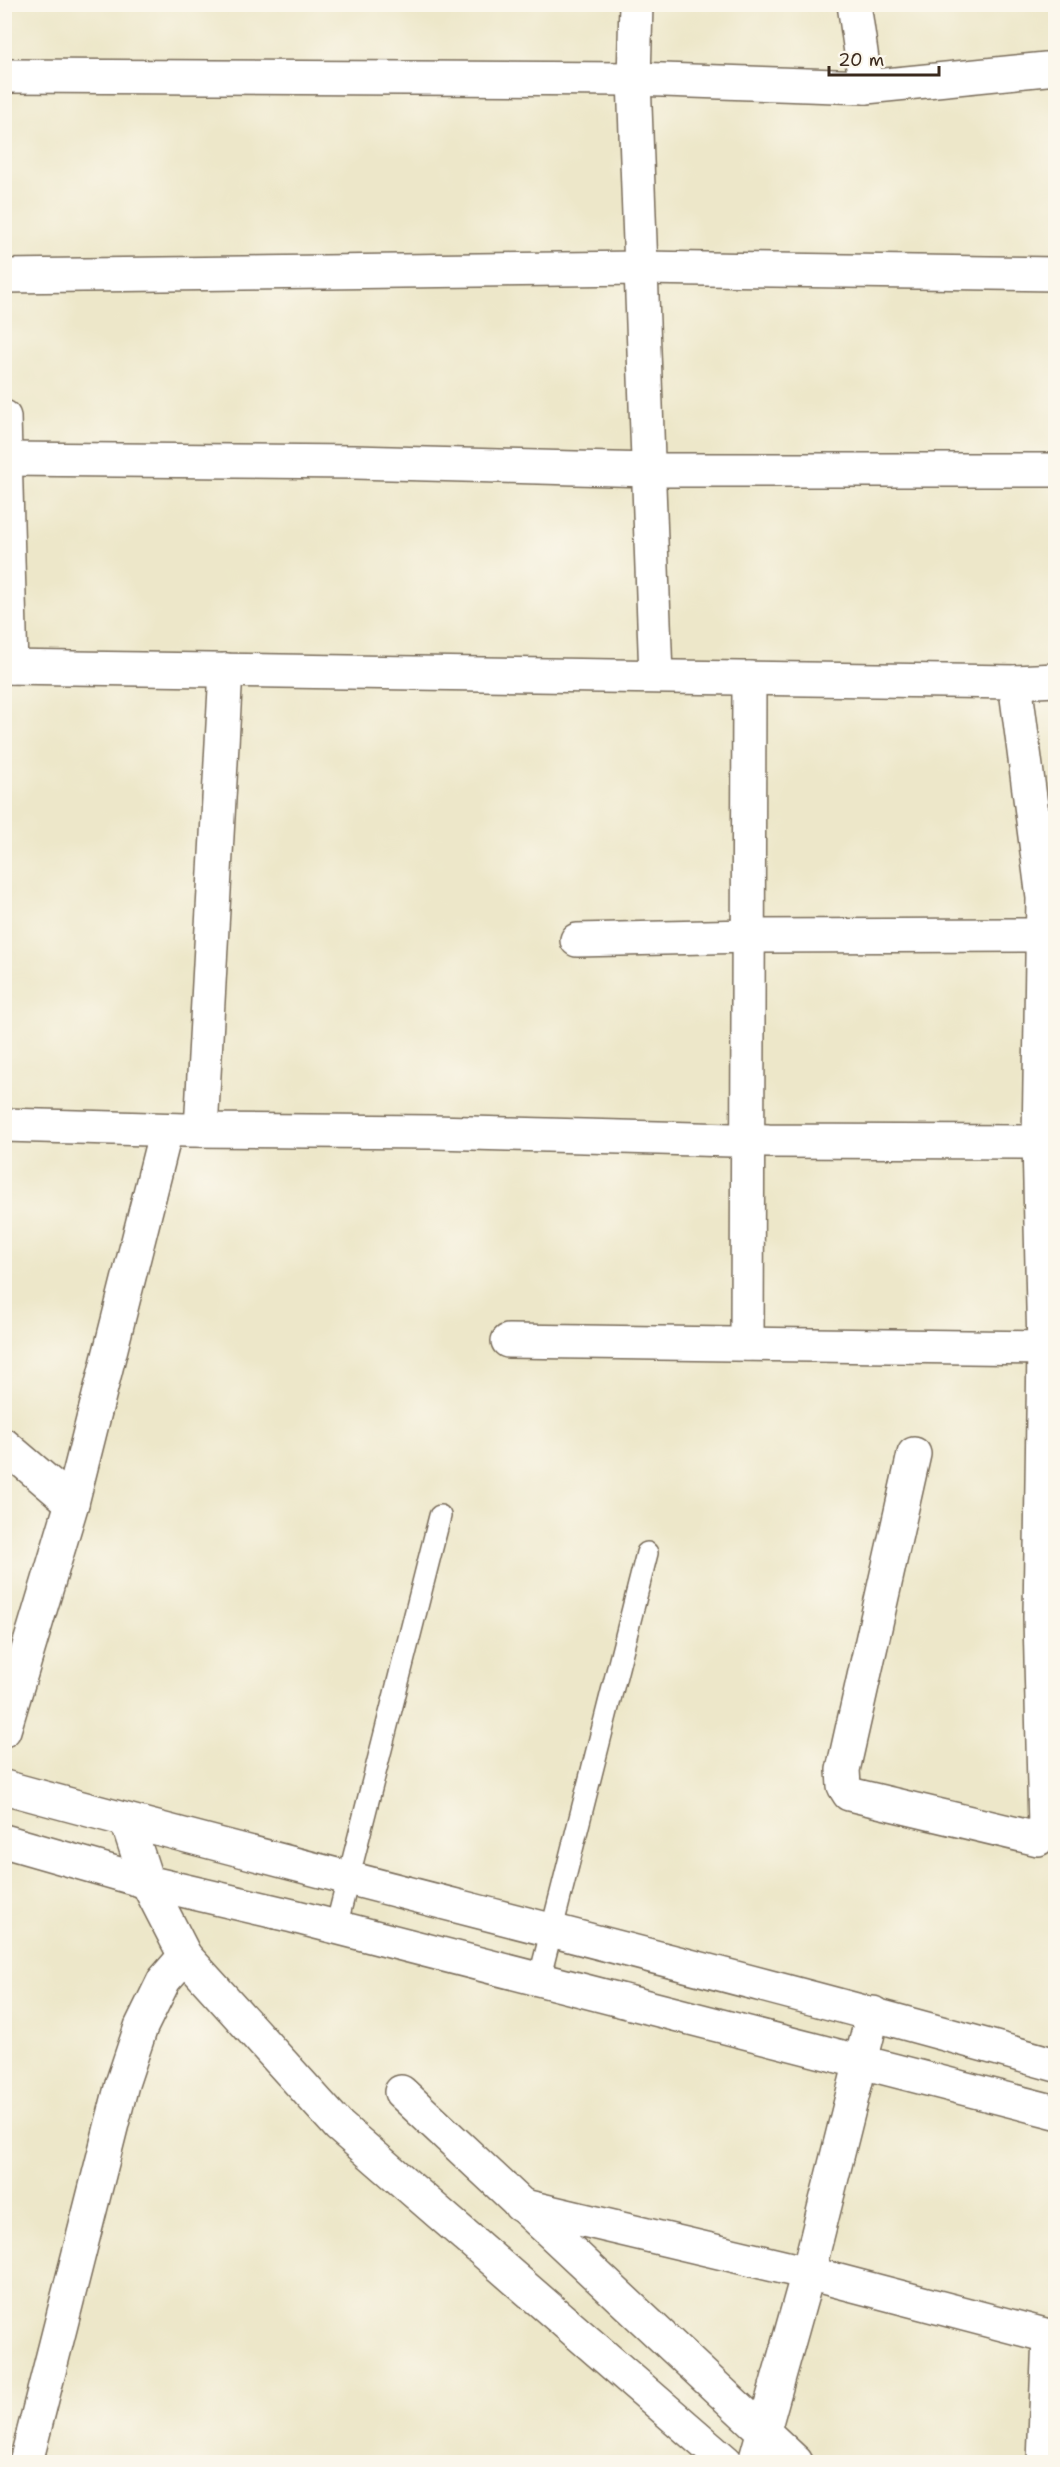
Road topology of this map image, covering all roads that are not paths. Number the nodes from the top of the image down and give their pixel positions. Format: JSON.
{"nodes":[{"id":1,"x":636,"y":4,"type":"edge"},
{"id":2,"x":854,"y":4,"type":"edge"},
{"id":3,"x":1056,"y":68,"type":"edge"},
{"id":4,"x":4,"y":76,"type":"edge"},
{"id":5,"x":634,"y":79,"type":"junction"},
{"id":6,"x":866,"y":87,"type":"junction"},
{"id":7,"x":641,"y":268,"type":"junction"},
{"id":8,"x":1056,"y":273,"type":"edge"},
{"id":9,"x":4,"y":276,"type":"edge"},
{"id":10,"x":4,"y":417,"type":"edge"},
{"id":11,"x":5,"y":459,"type":"edge"},
{"id":12,"x":650,"y":470,"type":"junction"},
{"id":13,"x":1056,"y":470,"type":"edge"},
{"id":14,"x":8,"y":667,"type":"edge"},
{"id":15,"x":226,"y":670,"type":"junction"},
{"id":16,"x":656,"y":676,"type":"junction"},
{"id":17,"x":749,"y":678,"type":"junction"},
{"id":18,"x":1056,"y":680,"type":"edge"},
{"id":19,"x":1015,"y":682,"type":"junction"},
{"id":20,"x":1043,"y":935,"type":"junction"},
{"id":21,"x":749,"y":936,"type":"junction"},
{"id":22,"x":578,"y":940,"type":"dead end"},
{"id":23,"x":4,"y":1125,"type":"edge"},
{"id":24,"x":166,"y":1130,"type":"junction"},
{"id":25,"x":201,"y":1130,"type":"junction"},
{"id":26,"x":749,"y":1141,"type":"junction"},
{"id":27,"x":1039,"y":1142,"type":"junction"},
{"id":28,"x":508,"y":1341,"type":"dead end"},
{"id":29,"x":747,"y":1344,"type":"junction"},
{"id":30,"x":1044,"y":1348,"type":"junction"},
{"id":31,"x":4,"y":1445,"type":"edge"},
{"id":32,"x":914,"y":1454,"type":"dead end"},
{"id":33,"x":72,"y":1503,"type":"junction"},
{"id":34,"x":440,"y":1516,"type":"dead end"},
{"id":35,"x":647,"y":1553,"type":"dead end"},
{"id":36,"x":4,"y":1730,"type":"edge"},
{"id":37,"x":4,"y":1787,"type":"edge"},
{"id":38,"x":127,"y":1821,"type":"junction"},
{"id":39,"x":4,"y":1841,"type":"edge"},
{"id":40,"x":1047,"y":1841,"type":"edge"},
{"id":41,"x":347,"y":1876,"type":"junction"},
{"id":42,"x":147,"y":1882,"type":"junction"},
{"id":43,"x":336,"y":1927,"type":"junction"},
{"id":44,"x":552,"y":1930,"type":"junction"},
{"id":45,"x":185,"y":1956,"type":"junction"},
{"id":46,"x":539,"y":1980,"type":"junction"},
{"id":47,"x":873,"y":2013,"type":"junction"},
{"id":48,"x":859,"y":2063,"type":"junction"},
{"id":49,"x":1056,"y":2065,"type":"edge"},
{"id":50,"x":401,"y":2092,"type":"dead end"},
{"id":51,"x":1056,"y":2112,"type":"edge"},
{"id":52,"x":520,"y":2205,"type":"junction"},
{"id":53,"x":808,"y":2273,"type":"junction"},
{"id":54,"x":1052,"y":2337,"type":"edge"},
{"id":55,"x":759,"y":2447,"type":"edge"},
{"id":56,"x":26,"y":2463,"type":"edge"},
{"id":57,"x":726,"y":2463,"type":"edge"},
{"id":58,"x":796,"y":2463,"type":"edge"},
{"id":59,"x":1044,"y":2463,"type":"edge"}],
"edges":[{"from":1,"to":5,"type":"street"},
{"from":2,"to":6,"type":"street"},
{"from":3,"to":6,"type":"street"},
{"from":4,"to":5,"type":"street"},
{"from":5,"to":6,"type":"street"},
{"from":5,"to":7,"type":"street"},
{"from":7,"to":8,"type":"street"},
{"from":7,"to":9,"type":"street"},
{"from":7,"to":12,"type":"street"},
{"from":10,"to":11,"type":"street"},
{"from":11,"to":12,"type":"street"},
{"from":11,"to":14,"type":"street"},
{"from":12,"to":13,"type":"street"},
{"from":12,"to":16,"type":"street"},
{"from":14,"to":15,"type":"street"},
{"from":15,"to":16,"type":"street"},
{"from":15,"to":25,"type":"street"},
{"from":16,"to":17,"type":"street"},
{"from":17,"to":19,"type":"street"},
{"from":17,"to":21,"type":"street"},
{"from":18,"to":19,"type":"street"},
{"from":19,"to":20,"type":"street"},
{"from":20,"to":21,"type":"street"},
{"from":20,"to":27,"type":"street"},
{"from":21,"to":22,"type":"street"},
{"from":21,"to":26,"type":"street"},
{"from":23,"to":24,"type":"street"},
{"from":24,"to":25,"type":"street"},
{"from":24,"to":33,"type":"street"},
{"from":25,"to":26,"type":"street"},
{"from":26,"to":27,"type":"street"},
{"from":26,"to":29,"type":"street"},
{"from":27,"to":30,"type":"street"},
{"from":28,"to":29,"type":"street"},
{"from":29,"to":30,"type":"street"},
{"from":30,"to":40,"type":"street"},
{"from":31,"to":33,"type":"street"},
{"from":32,"to":40,"type":"street"},
{"from":33,"to":36,"type":"street"},
{"from":34,"to":41,"type":"lane"},
{"from":35,"to":44,"type":"lane"},
{"from":37,"to":38,"type":"street"},
{"from":38,"to":41,"type":"street"},
{"from":38,"to":42,"type":"street"},
{"from":39,"to":42,"type":"street"},
{"from":41,"to":43,"type":"lane"},
{"from":41,"to":44,"type":"street"},
{"from":42,"to":43,"type":"street"},
{"from":42,"to":45,"type":"street"},
{"from":43,"to":46,"type":"street"},
{"from":44,"to":46,"type":"lane"},
{"from":44,"to":47,"type":"street"},
{"from":45,"to":56,"type":"street"},
{"from":45,"to":57,"type":"street"},
{"from":46,"to":48,"type":"street"},
{"from":47,"to":48,"type":"street"},
{"from":47,"to":49,"type":"street"},
{"from":48,"to":51,"type":"street"},
{"from":48,"to":53,"type":"street"},
{"from":50,"to":52,"type":"street"},
{"from":52,"to":53,"type":"street"},
{"from":52,"to":55,"type":"street"},
{"from":53,"to":54,"type":"street"},
{"from":53,"to":55,"type":"street"},
{"from":54,"to":59,"type":"street"},
{"from":55,"to":58,"type":"street"}]}
